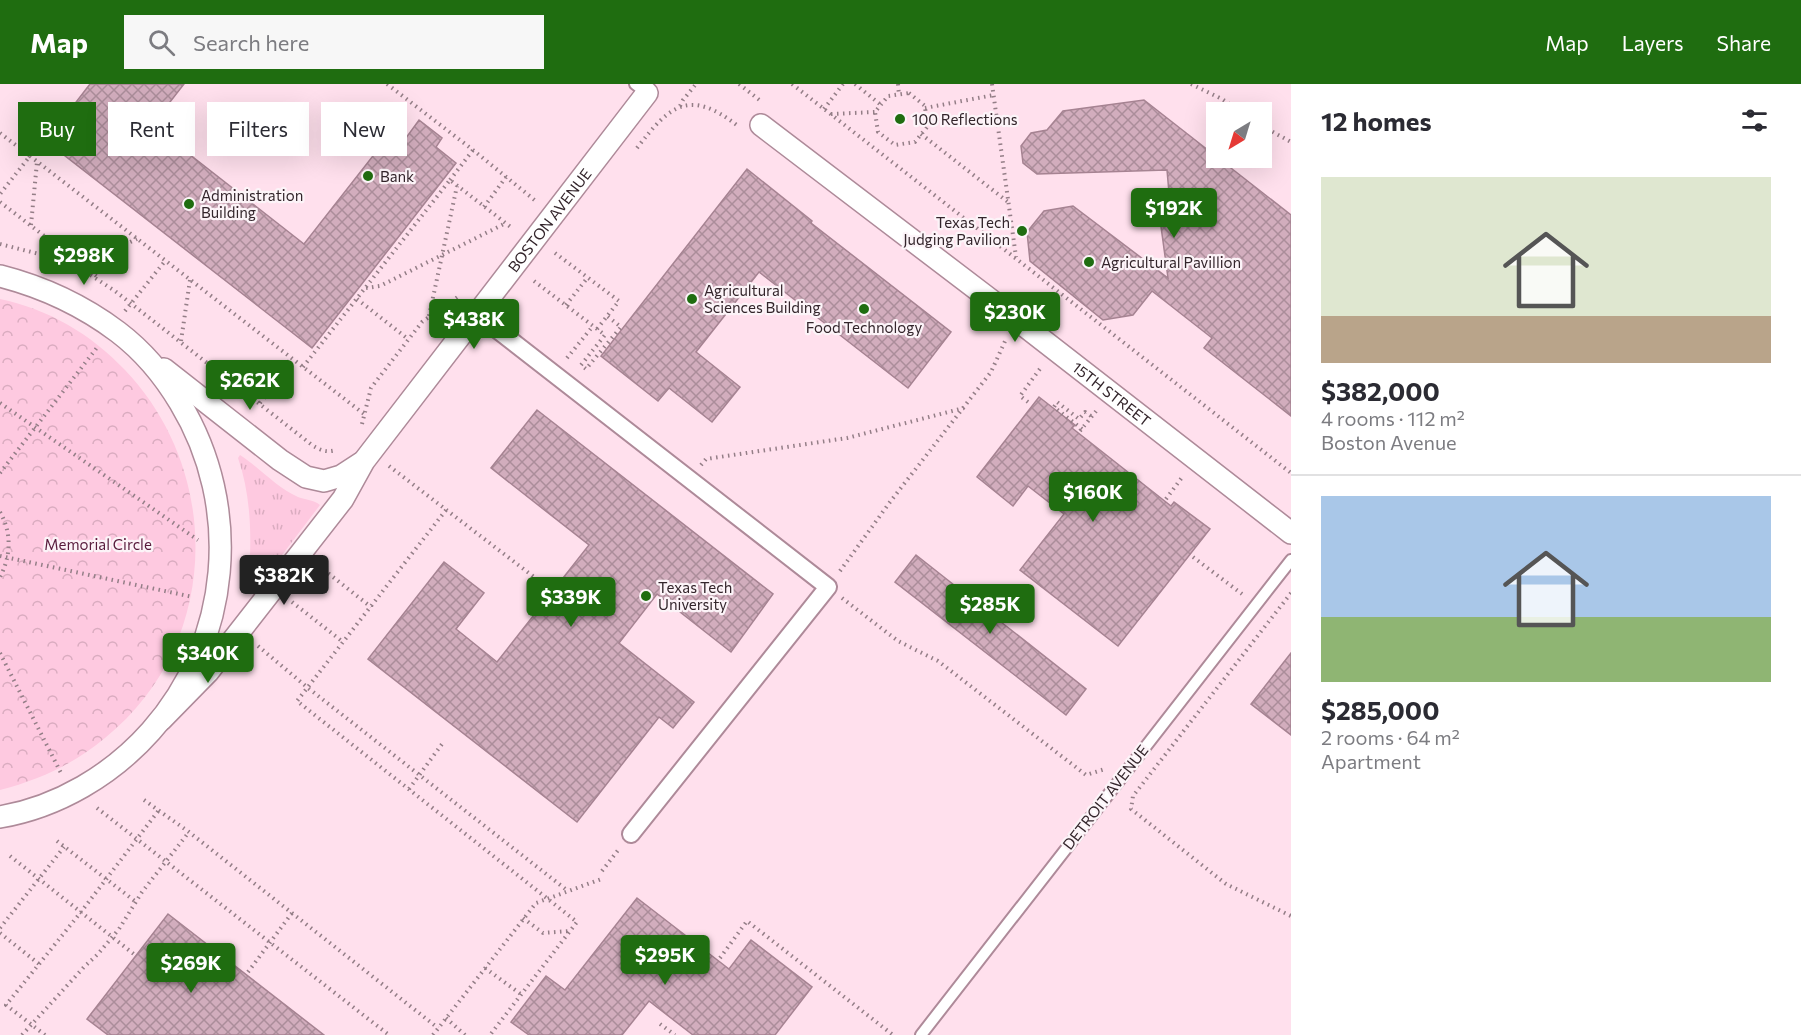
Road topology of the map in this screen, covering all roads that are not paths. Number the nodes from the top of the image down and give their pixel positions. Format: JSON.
{"nodes":[{"id":1,"x":641,"y":89,"type":"edge"},
{"id":2,"x":754,"y":129,"type":"road end"},
{"id":3,"x":0,"y":276,"type":"edge"},
{"id":4,"x":477,"y":314,"type":"junction"},
{"id":5,"x":139,"y":351,"type":"junction"},
{"id":6,"x":368,"y":457,"type":"junction"},
{"id":7,"x":1291,"y":533,"type":"edge"},
{"id":8,"x":1291,"y":560,"type":"edge"},
{"id":9,"x":161,"y":720,"type":"junction"},
{"id":10,"x":0,"y":817,"type":"edge"},
{"id":11,"x":631,"y":834,"type":"road end"},
{"id":12,"x":921,"y":1035,"type":"edge"}],
"edges":[{"from":1,"to":4,"type":"street","name":"BOSTON AVENUE"},
{"from":2,"to":7,"type":"street","name":"15TH STREET"},
{"from":3,"to":5,"type":"street"},
{"from":4,"to":6,"type":"street","name":"BOSTON AVENUE"},
{"from":4,"to":11,"type":"street"},
{"from":5,"to":6,"type":"street","name":"BOSTON AVENUE"},
{"from":5,"to":9,"type":"street"},
{"from":6,"to":9,"type":"street","name":"BOSTON AVENUE"},
{"from":8,"to":12,"type":"lane","name":"DETROIT AVENUE"},
{"from":9,"to":10,"type":"street"}]}
